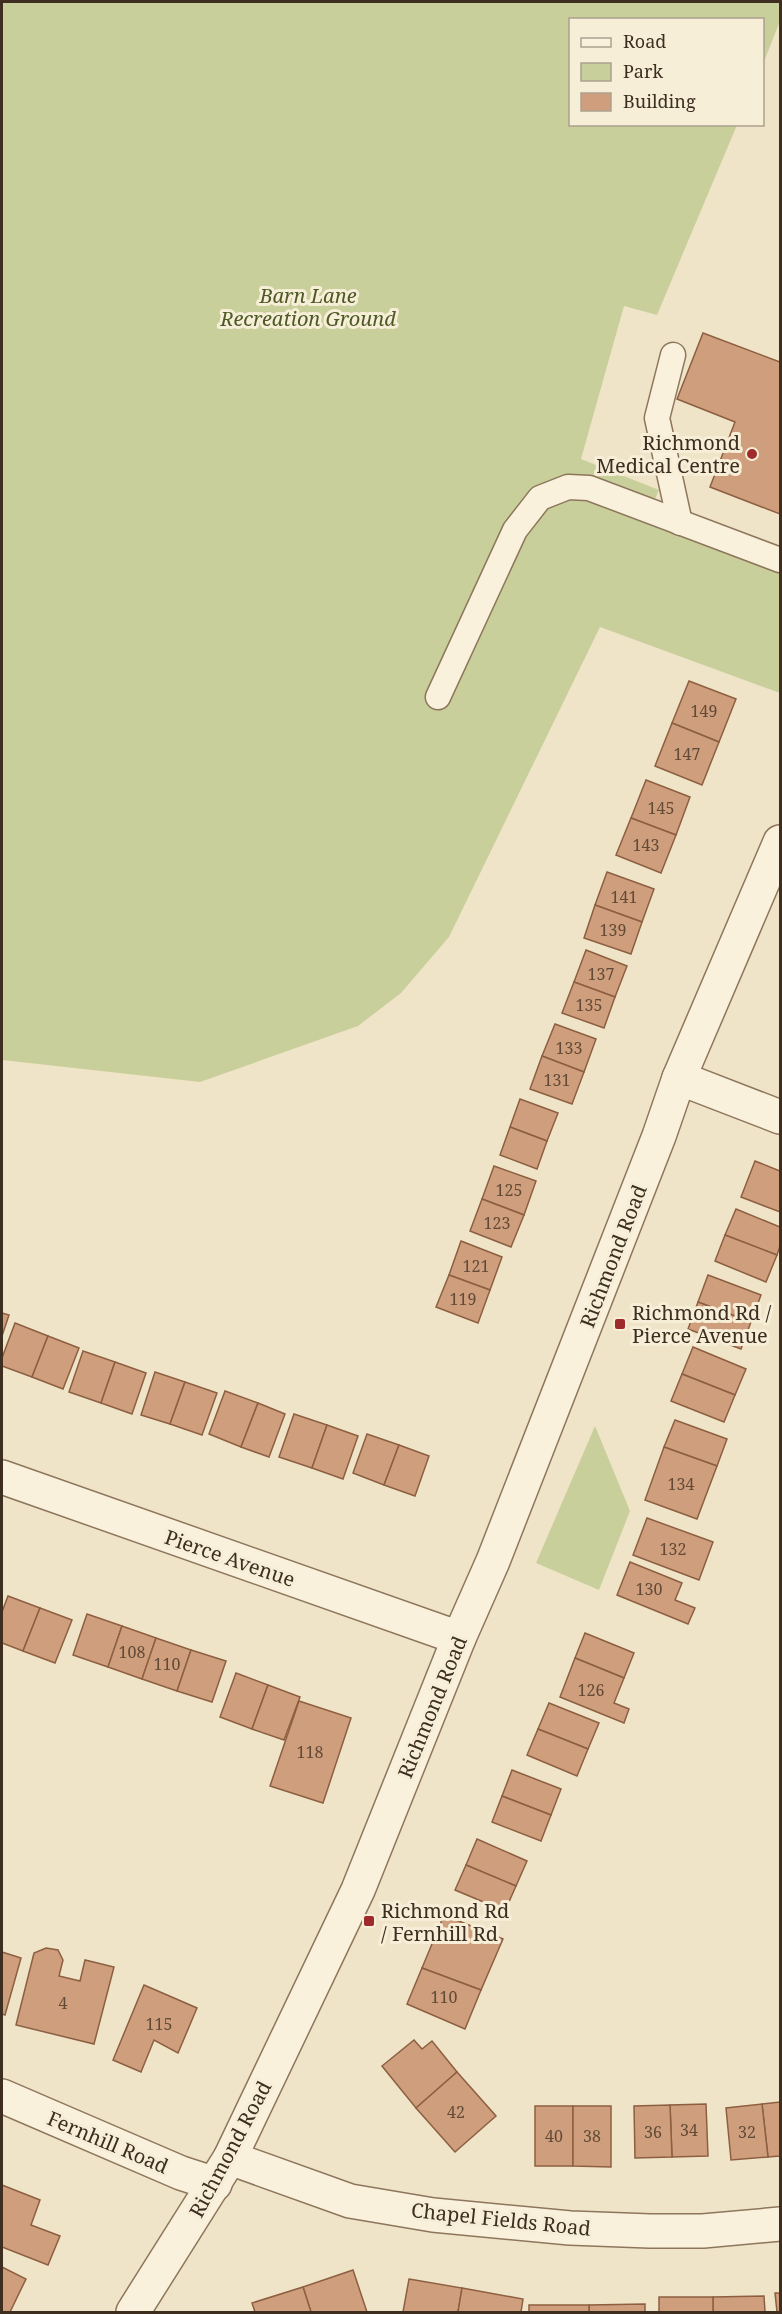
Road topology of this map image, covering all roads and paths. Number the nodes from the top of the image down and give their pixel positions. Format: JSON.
{"nodes":[{"id":1,"x":673,"y":355,"type":"dead end"},
{"id":2,"x":680,"y":523,"type":"junction"},
{"id":3,"x":780,"y":560,"type":"edge"},
{"id":4,"x":438,"y":697,"type":"dead end"},
{"id":5,"x":780,"y":842,"type":"edge"},
{"id":6,"x":680,"y":1078,"type":"junction"},
{"id":7,"x":780,"y":1117,"type":"edge"},
{"id":8,"x":2,"y":1477,"type":"edge"},
{"id":9,"x":459,"y":1638,"type":"junction"},
{"id":10,"x":2,"y":2096,"type":"edge"},
{"id":11,"x":222,"y":2171,"type":"junction"},
{"id":12,"x":780,"y":2224,"type":"edge"},
{"id":13,"x":133,"y":2313,"type":"edge"}],
"edges":[{"from":1,"to":2,"type":"lane"},
{"from":2,"to":3,"type":"lane"},
{"from":2,"to":4,"type":"lane"},
{"from":5,"to":6,"type":"street","name":"Richmond Road"},
{"from":6,"to":7,"type":"street"},
{"from":6,"to":9,"type":"street","name":"Richmond Road"},
{"from":8,"to":9,"type":"street","name":"Pierce Avenue"},
{"from":9,"to":11,"type":"street","name":"Richmond Road"},
{"from":10,"to":11,"type":"street","name":"Fernhill Road"},
{"from":11,"to":12,"type":"street","name":"Chapel Fields Road"},
{"from":11,"to":13,"type":"street","name":"Richmond Road"}]}
